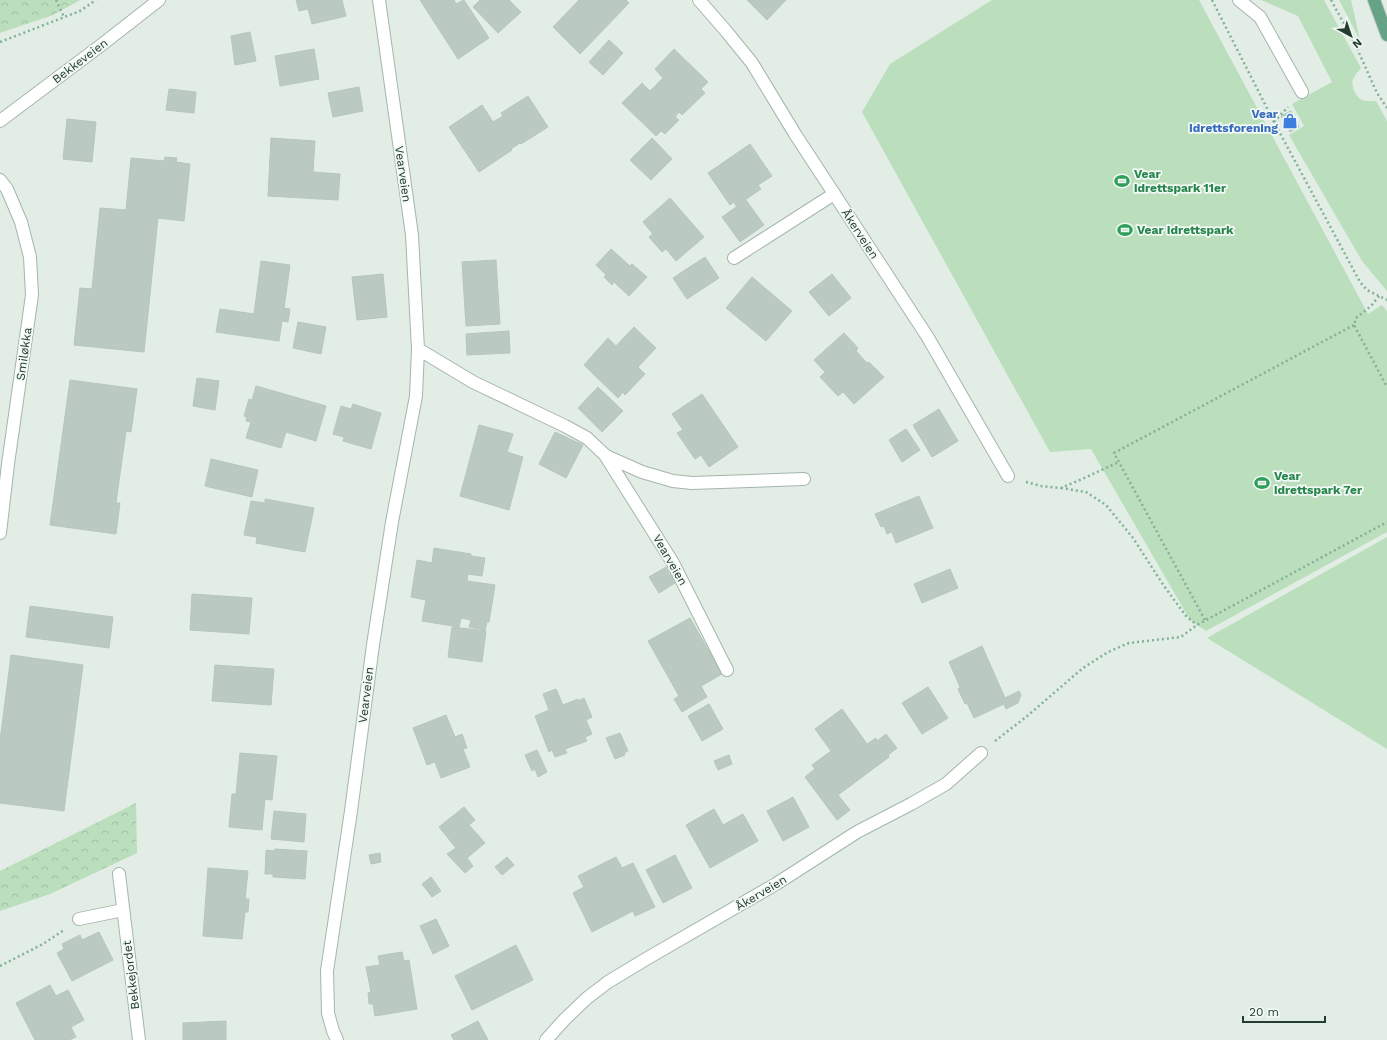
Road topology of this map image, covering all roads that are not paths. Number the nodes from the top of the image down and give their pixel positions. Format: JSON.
{"nodes":[{"id":1,"x":159,"y":0,"type":"edge"},
{"id":2,"x":380,"y":0,"type":"edge"},
{"id":3,"x":699,"y":0,"type":"edge"},
{"id":4,"x":1239,"y":0,"type":"edge"},
{"id":5,"x":1374,"y":0,"type":"edge"},
{"id":6,"x":1387,"y":35,"type":"edge"},
{"id":7,"x":1302,"y":92,"type":"dead end"},
{"id":8,"x":0,"y":121,"type":"edge"},
{"id":9,"x":0,"y":180,"type":"edge"},
{"id":10,"x":834,"y":194,"type":"junction"},
{"id":11,"x":734,"y":258,"type":"dead end"},
{"id":12,"x":418,"y":349,"type":"junction"},
{"id":13,"x":605,"y":455,"type":"junction"},
{"id":14,"x":1008,"y":476,"type":"road end"},
{"id":15,"x":804,"y":479,"type":"dead end"},
{"id":16,"x":0,"y":533,"type":"edge"},
{"id":17,"x":727,"y":670,"type":"dead end"},
{"id":18,"x":981,"y":753,"type":"road end"},
{"id":19,"x":119,"y":874,"type":"dead end"},
{"id":20,"x":123,"y":910,"type":"junction"},
{"id":21,"x":79,"y":919,"type":"road end"},
{"id":22,"x":139,"y":1040,"type":"edge"},
{"id":23,"x":337,"y":1040,"type":"edge"},
{"id":24,"x":546,"y":1040,"type":"edge"}],
"edges":[{"from":1,"to":8,"type":"street","name":"Bekkeveien"},
{"from":2,"to":12,"type":"street","name":"Vearveien"},
{"from":3,"to":10,"type":"street","name":"Åkerveien"},
{"from":4,"to":7,"type":"street"},
{"from":5,"to":6,"type":"main road"},
{"from":9,"to":16,"type":"street","name":"Smiløkka"},
{"from":10,"to":11,"type":"street"},
{"from":10,"to":14,"type":"street","name":"Åkerveien"},
{"from":12,"to":13,"type":"street","name":"Vearveien"},
{"from":12,"to":23,"type":"street","name":"Vearveien"},
{"from":13,"to":15,"type":"street","name":"Vearveien"},
{"from":13,"to":17,"type":"street","name":"Vearveien"},
{"from":18,"to":24,"type":"street","name":"Åkerveien"},
{"from":19,"to":20,"type":"street","name":"Bekkejordet"},
{"from":20,"to":21,"type":"street"},
{"from":20,"to":22,"type":"street","name":"Bekkejordet"}]}
